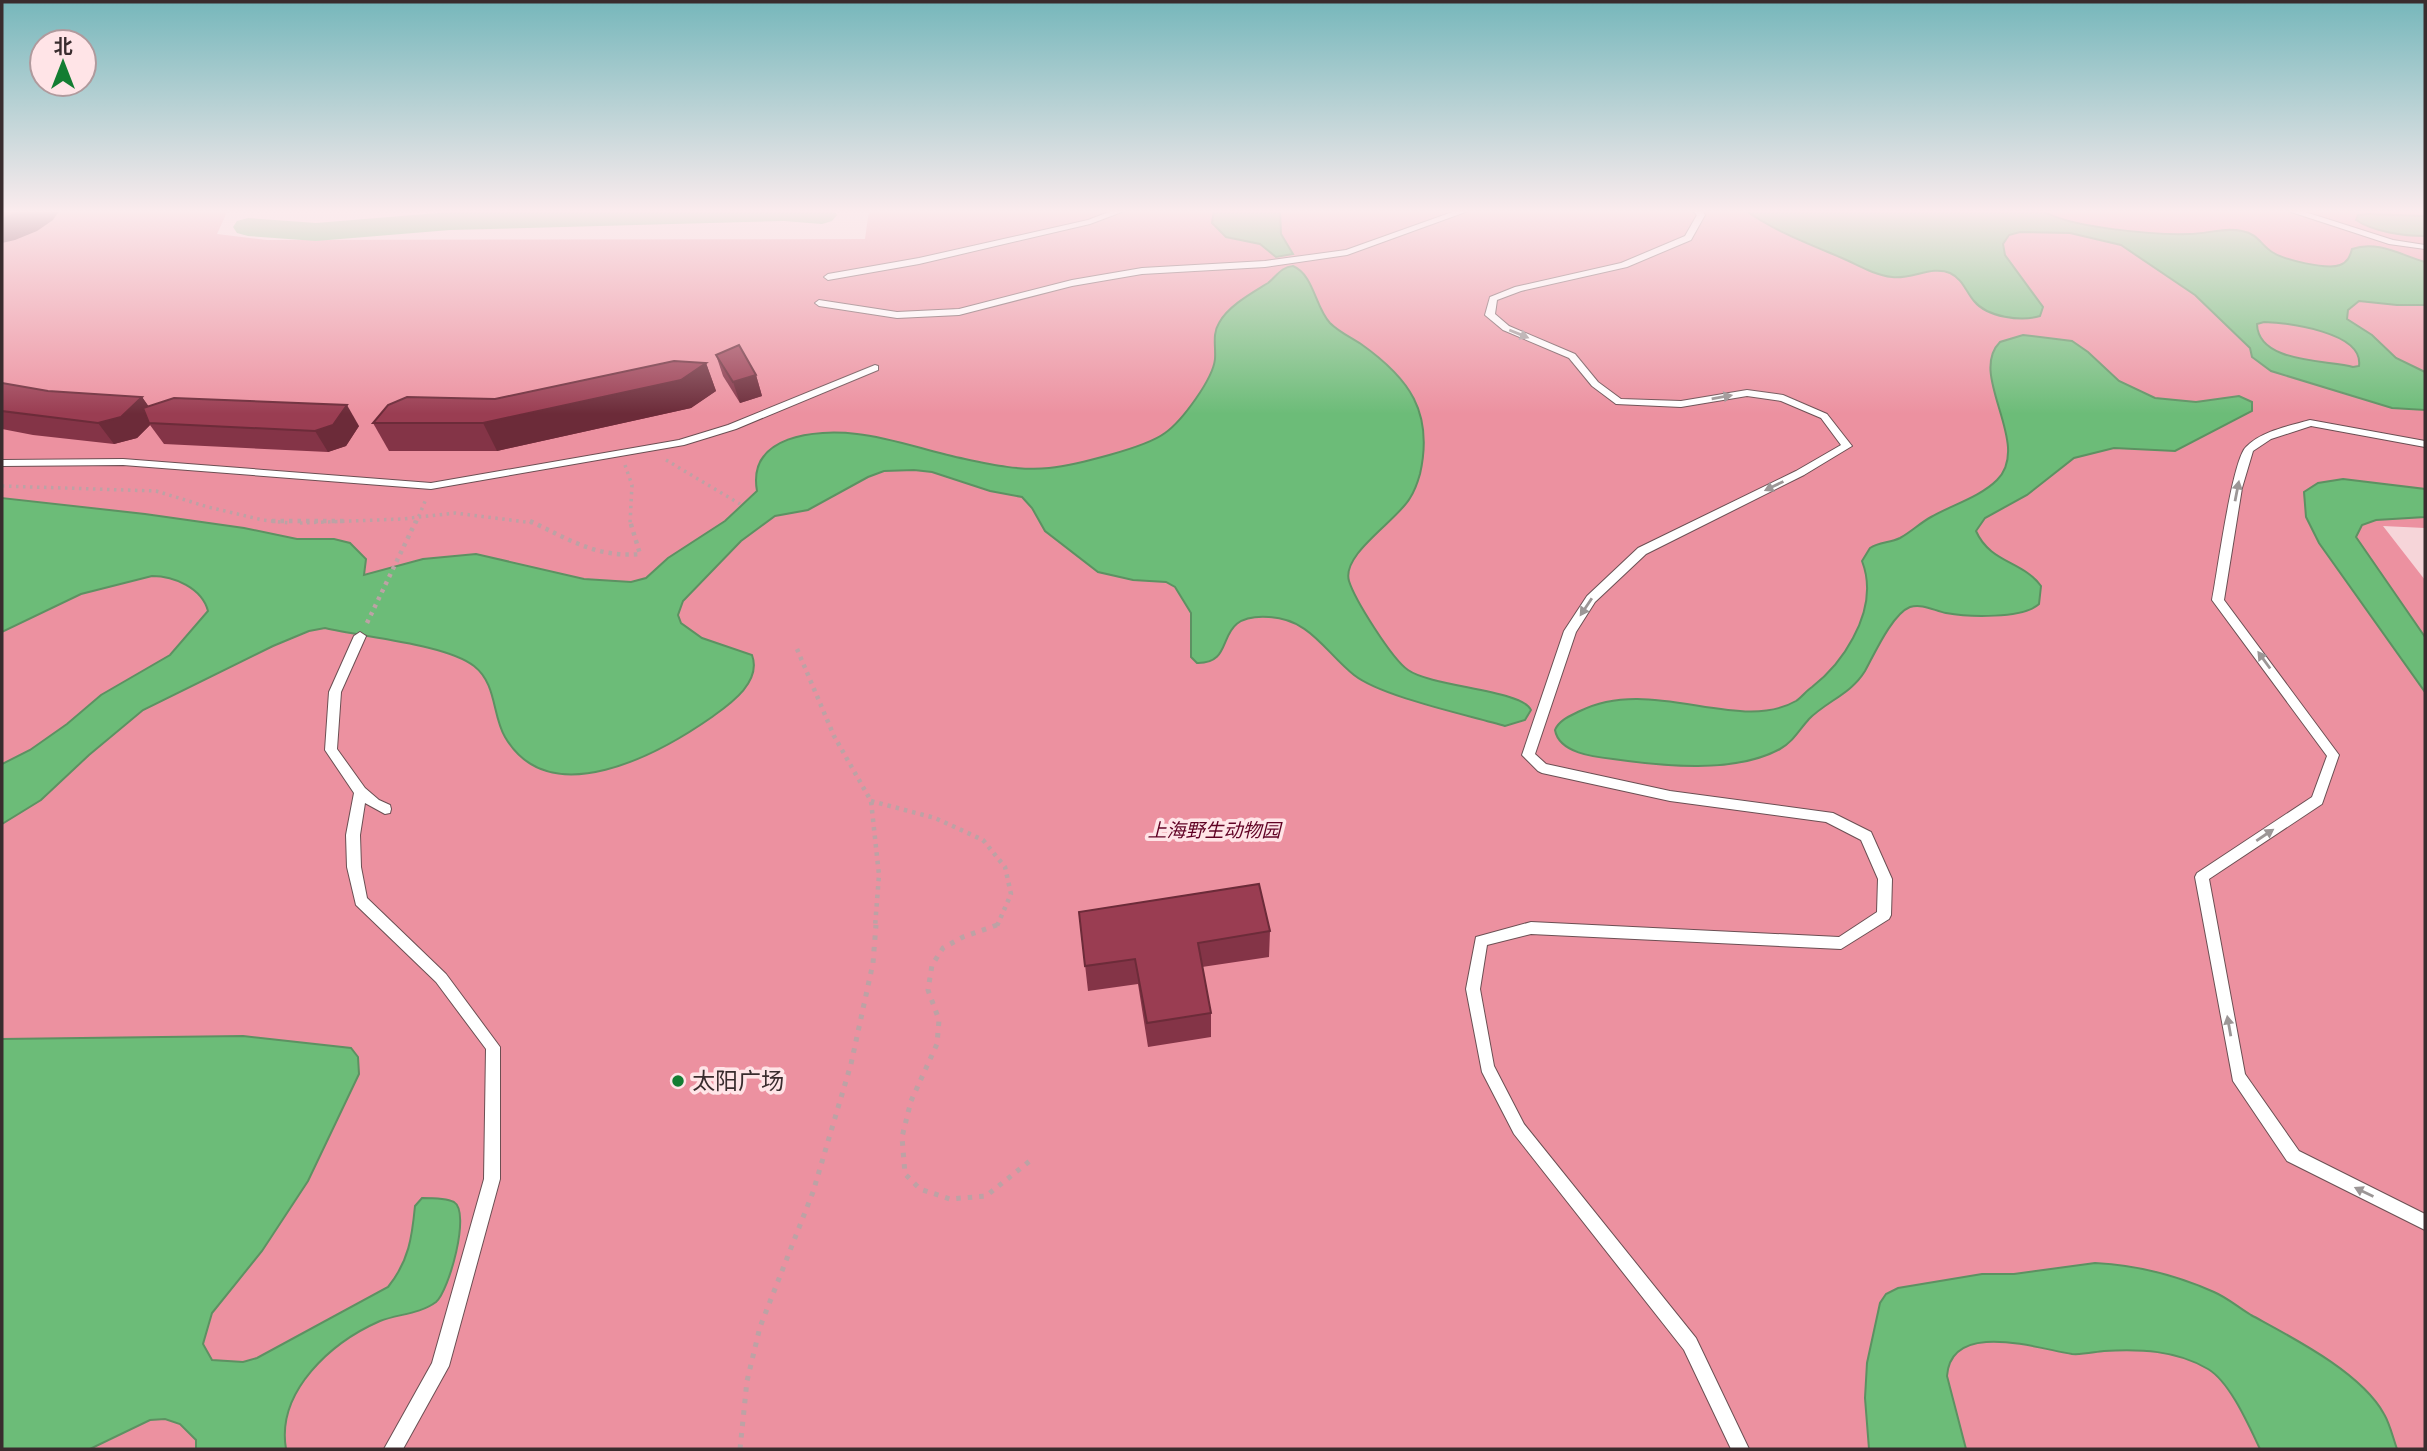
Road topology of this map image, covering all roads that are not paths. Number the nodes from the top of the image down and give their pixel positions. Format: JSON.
{"nodes":[{"id":1,"x":1103,"y":278,"type":"edge"},
{"id":2,"x":1568,"y":278,"type":"edge"},
{"id":3,"x":819,"y":303,"type":"dead end"},
{"id":4,"x":875,"y":368,"type":"dead end"},
{"id":5,"x":2425,"y":444,"type":"edge"},
{"id":6,"x":2,"y":463,"type":"edge"},
{"id":7,"x":360,"y":636,"type":"road end"},
{"id":8,"x":360,"y":792,"type":"junction"},
{"id":9,"x":385,"y":809,"type":"dead end"},
{"id":10,"x":2425,"y":1222,"type":"edge"},
{"id":11,"x":393,"y":1449,"type":"edge"},
{"id":12,"x":1740,"y":1449,"type":"edge"}],
"edges":[{"from":1,"to":3,"type":"lane"},
{"from":2,"to":12,"type":"lane","one_way":true},
{"from":4,"to":6,"type":"lane"},
{"from":10,"to":5,"type":"lane","one_way":true},
{"from":7,"to":8,"type":"lane"},
{"from":8,"to":9,"type":"lane"},
{"from":8,"to":11,"type":"lane"}]}
